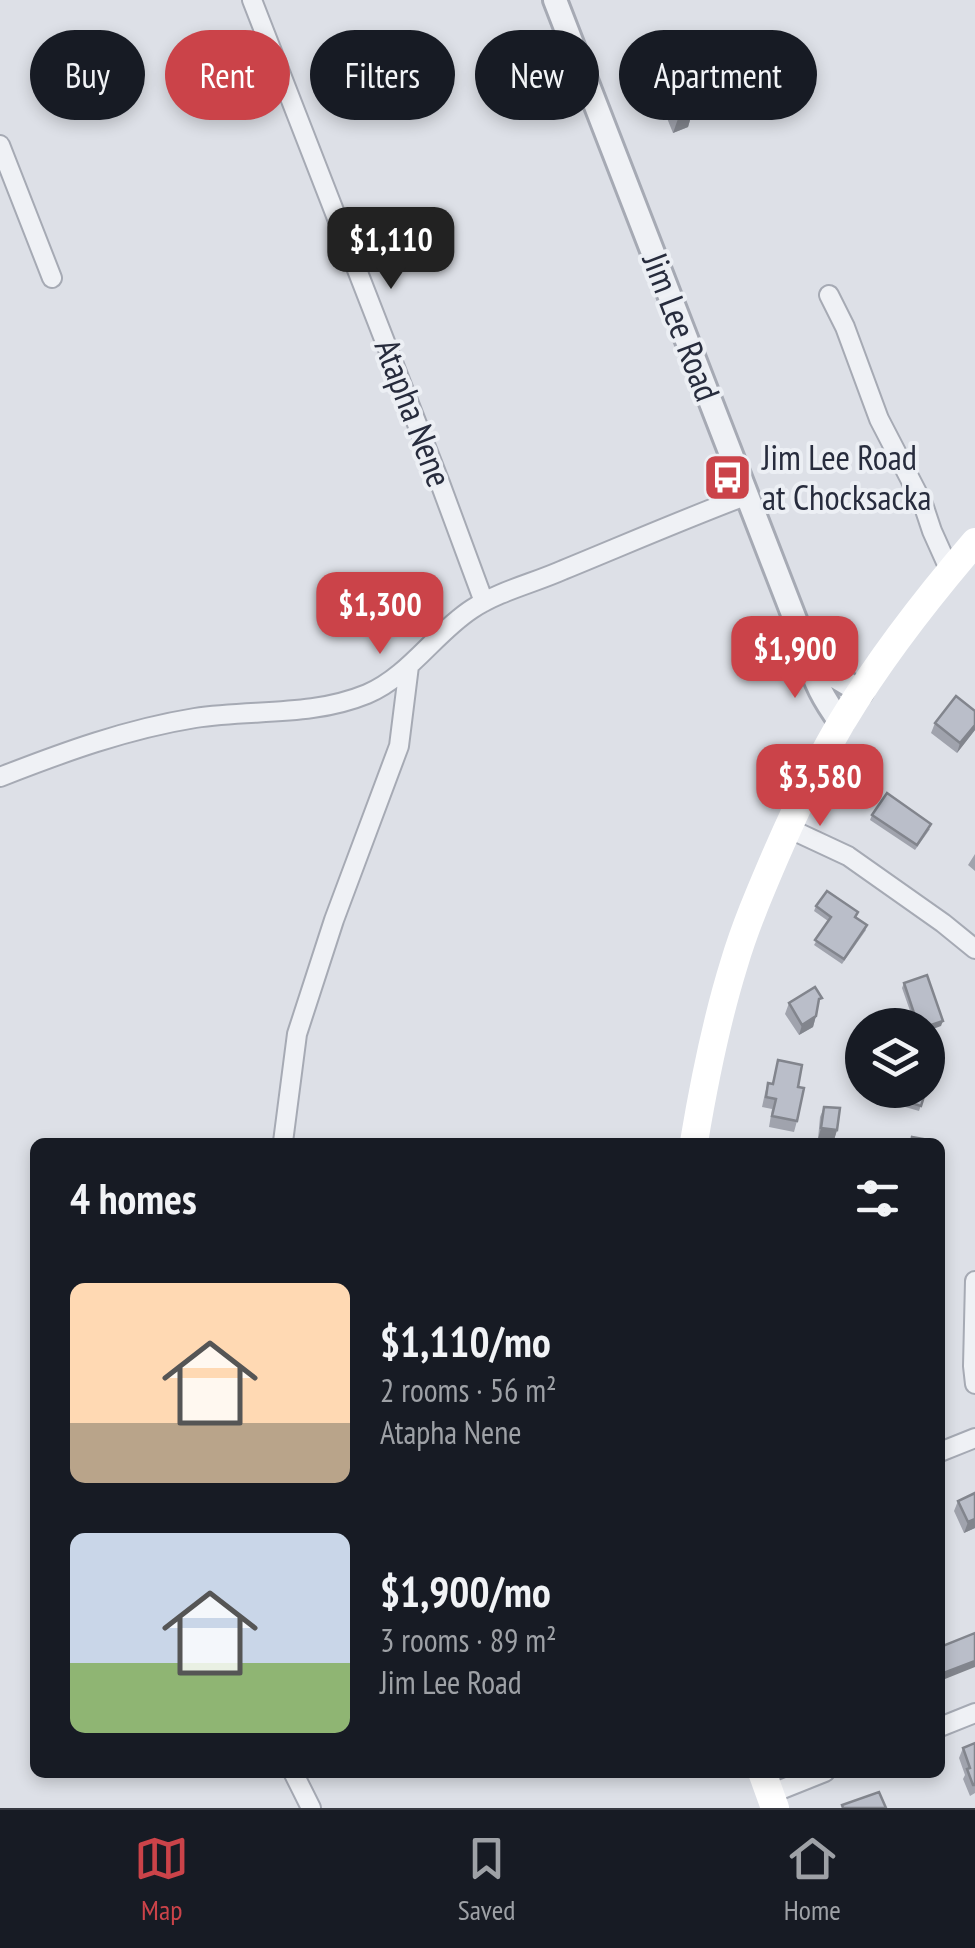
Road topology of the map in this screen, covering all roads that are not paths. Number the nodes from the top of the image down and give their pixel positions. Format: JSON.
{"nodes":[{"id":1,"x":252,"y":0,"type":"edge"},
{"id":2,"x":555,"y":0,"type":"edge"},
{"id":3,"x":0,"y":144,"type":"edge"},
{"id":4,"x":52,"y":278,"type":"dead end"},
{"id":5,"x":829,"y":295,"type":"dead end"},
{"id":6,"x":746,"y":496,"type":"junction"},
{"id":7,"x":975,"y":542,"type":"edge"},
{"id":8,"x":950,"y":572,"type":"junction"},
{"id":9,"x":484,"y":602,"type":"junction"},
{"id":10,"x":808,"y":654,"type":"junction"},
{"id":11,"x":409,"y":666,"type":"junction"},
{"id":12,"x":860,"y":692,"type":"junction"},
{"id":13,"x":842,"y":723,"type":"junction"},
{"id":14,"x":0,"y":778,"type":"edge"},
{"id":15,"x":788,"y":828,"type":"junction"},
{"id":16,"x":975,"y":949,"type":"edge"},
{"id":17,"x":284,"y":1138,"type":"edge"},
{"id":18,"x":695,"y":1138,"type":"edge"},
{"id":19,"x":975,"y":1281,"type":"edge"},
{"id":20,"x":975,"y":1384,"type":"edge"},
{"id":21,"x":975,"y":1438,"type":"edge"},
{"id":22,"x":945,"y":1450,"type":"edge"},
{"id":23,"x":975,"y":1714,"type":"edge"},
{"id":24,"x":945,"y":1725,"type":"edge"},
{"id":25,"x":295,"y":1778,"type":"edge"},
{"id":26,"x":809,"y":1778,"type":"edge"},
{"id":27,"x":769,"y":1792,"type":"edge"},
{"id":28,"x":311,"y":1808,"type":"edge"}],
"edges":[{"from":1,"to":9,"type":"street","name":"Atapha Nene"},
{"from":2,"to":6,"type":"street","name":"Jim Lee Road"},
{"from":3,"to":4,"type":"street"},
{"from":5,"to":8,"type":"street"},
{"from":6,"to":9,"type":"street"},
{"from":6,"to":10,"type":"street","name":"Jim Lee Road"},
{"from":7,"to":8,"type":"main road"},
{"from":8,"to":12,"type":"main road"},
{"from":9,"to":11,"type":"street"},
{"from":10,"to":12,"type":"street"},
{"from":10,"to":13,"type":"street","name":"Jim Lee Road"},
{"from":11,"to":14,"type":"street"},
{"from":11,"to":17,"type":"street"},
{"from":12,"to":13,"type":"main road"},
{"from":13,"to":15,"type":"main road"},
{"from":15,"to":16,"type":"street"},
{"from":15,"to":18,"type":"main road"},
{"from":19,"to":20,"type":"street"},
{"from":21,"to":22,"type":"street"},
{"from":23,"to":24,"type":"street"},
{"from":25,"to":28,"type":"street"},
{"from":26,"to":27,"type":"street"}]}
